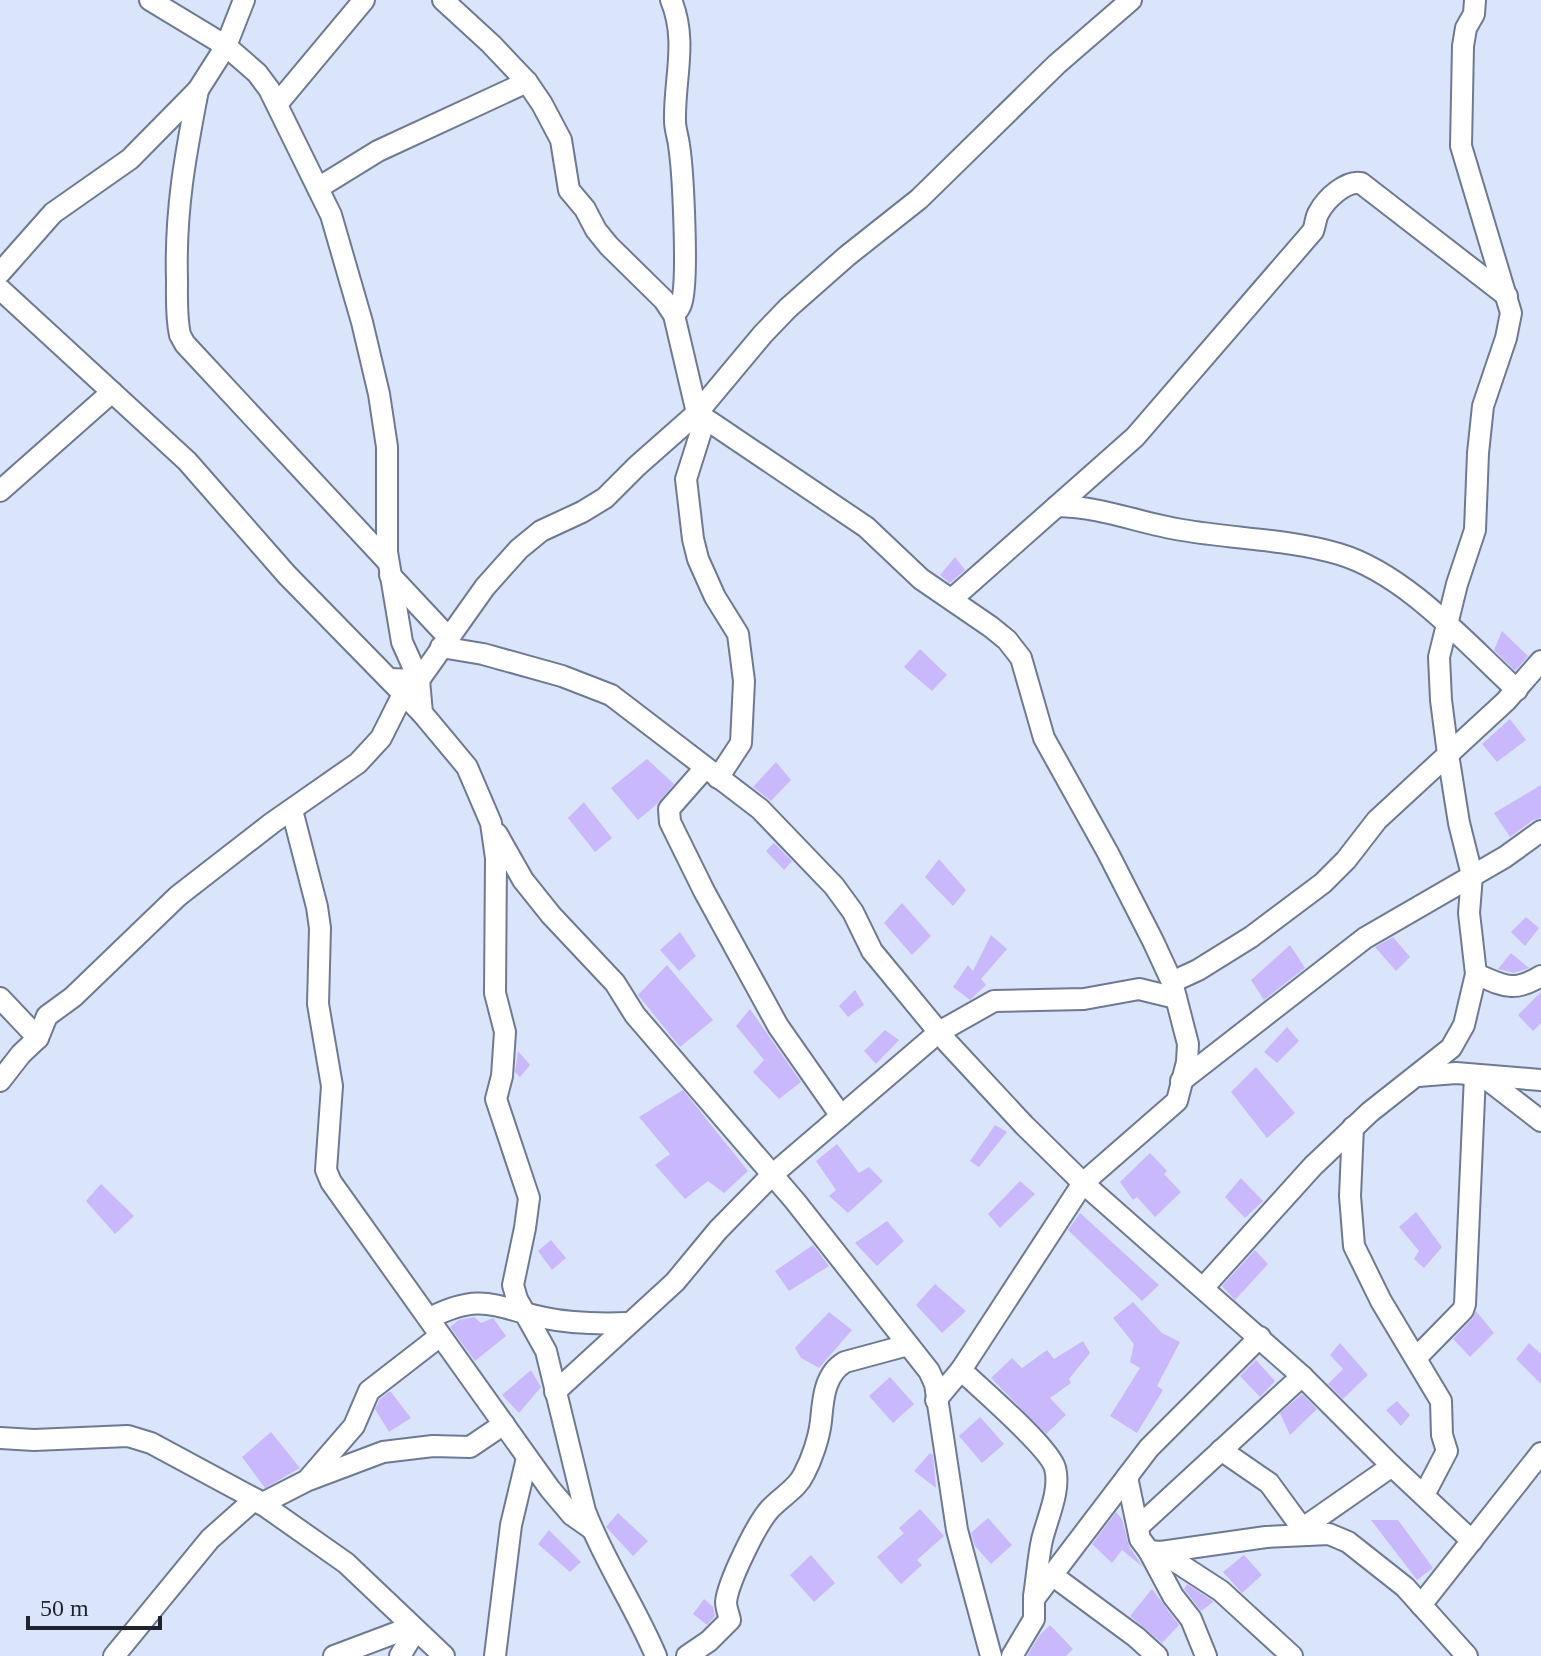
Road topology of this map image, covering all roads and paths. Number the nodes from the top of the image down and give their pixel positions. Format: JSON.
{"nodes":[{"id":1,"x":150,"y":0,"type":"edge"},
{"id":2,"x":244,"y":0,"type":"edge"},
{"id":3,"x":364,"y":0,"type":"edge"},
{"id":4,"x":443,"y":0,"type":"edge"},
{"id":5,"x":671,"y":0,"type":"edge"},
{"id":6,"x":1131,"y":0,"type":"edge"},
{"id":7,"x":1475,"y":0,"type":"edge"},
{"id":8,"x":226,"y":46,"type":"junction"},
{"id":9,"x":527,"y":82,"type":"junction"},
{"id":10,"x":198,"y":90,"type":"junction"},
{"id":11,"x":278,"y":103,"type":"junction"},
{"id":12,"x":318,"y":188,"type":"junction"},
{"id":13,"x":0,"y":273,"type":"edge"},
{"id":14,"x":0,"y":289,"type":"edge"},
{"id":15,"x":1507,"y":296,"type":"junction"},
{"id":16,"x":674,"y":315,"type":"junction"},
{"id":17,"x":112,"y":392,"type":"junction"},
{"id":18,"x":701,"y":416,"type":"junction"},
{"id":19,"x":0,"y":491,"type":"edge"},
{"id":20,"x":1057,"y":506,"type":"junction"},
{"id":21,"x":389,"y":569,"type":"junction"},
{"id":22,"x":952,"y":599,"type":"junction"},
{"id":23,"x":1446,"y":625,"type":"junction"},
{"id":24,"x":444,"y":642,"type":"junction"},
{"id":25,"x":1540,"y":667,"type":"edge"},
{"id":26,"x":404,"y":684,"type":"junction"},
{"id":27,"x":1517,"y":690,"type":"junction"},
{"id":28,"x":1448,"y":754,"type":"junction"},
{"id":29,"x":711,"y":773,"type":"junction"},
{"id":30,"x":292,"y":810,"type":"junction"},
{"id":31,"x":491,"y":823,"type":"junction"},
{"id":32,"x":1541,"y":831,"type":"edge"},
{"id":33,"x":1472,"y":875,"type":"junction"},
{"id":34,"x":1476,"y":974,"type":"junction"},
{"id":35,"x":1541,"y":976,"type":"edge"},
{"id":36,"x":1174,"y":990,"type":"junction"},
{"id":37,"x":0,"y":998,"type":"edge"},
{"id":38,"x":939,"y":1032,"type":"junction"},
{"id":39,"x":38,"y":1038,"type":"junction"},
{"id":40,"x":1415,"y":1076,"type":"junction"},
{"id":41,"x":1479,"y":1076,"type":"junction"},
{"id":42,"x":1541,"y":1080,"type":"edge"},
{"id":43,"x":0,"y":1081,"type":"edge"},
{"id":44,"x":1181,"y":1081,"type":"junction"},
{"id":45,"x":841,"y":1116,"type":"junction"},
{"id":46,"x":1541,"y":1121,"type":"edge"},
{"id":47,"x":1353,"y":1127,"type":"junction"},
{"id":48,"x":772,"y":1175,"type":"junction"},
{"id":49,"x":1083,"y":1183,"type":"junction"},
{"id":50,"x":1203,"y":1288,"type":"junction"},
{"id":51,"x":523,"y":1311,"type":"junction"},
{"id":52,"x":628,"y":1323,"type":"junction"},
{"id":53,"x":435,"y":1327,"type":"junction"},
{"id":54,"x":1260,"y":1337,"type":"junction"},
{"id":55,"x":908,"y":1345,"type":"junction"},
{"id":56,"x":1416,"y":1358,"type":"junction"},
{"id":57,"x":961,"y":1370,"type":"junction"},
{"id":58,"x":1302,"y":1376,"type":"junction"},
{"id":59,"x":555,"y":1392,"type":"junction"},
{"id":60,"x":936,"y":1400,"type":"junction"},
{"id":61,"x":504,"y":1424,"type":"junction"},
{"id":62,"x":0,"y":1438,"type":"edge"},
{"id":63,"x":1221,"y":1450,"type":"junction"},
{"id":64,"x":1541,"y":1453,"type":"edge"},
{"id":65,"x":527,"y":1458,"type":"junction"},
{"id":66,"x":1392,"y":1466,"type":"junction"},
{"id":67,"x":1127,"y":1477,"type":"junction"},
{"id":68,"x":306,"y":1481,"type":"junction"},
{"id":69,"x":1424,"y":1495,"type":"junction"},
{"id":70,"x":258,"y":1502,"type":"junction"},
{"id":71,"x":1138,"y":1527,"type":"junction"},
{"id":72,"x":592,"y":1529,"type":"junction"},
{"id":73,"x":1305,"y":1531,"type":"junction"},
{"id":74,"x":1472,"y":1541,"type":"junction"},
{"id":75,"x":1155,"y":1552,"type":"junction"},
{"id":76,"x":1052,"y":1575,"type":"junction"},
{"id":77,"x":1034,"y":1599,"type":"junction"},
{"id":78,"x":1421,"y":1605,"type":"junction"},
{"id":79,"x":413,"y":1629,"type":"junction"},
{"id":80,"x":114,"y":1656,"type":"edge"},
{"id":81,"x":334,"y":1656,"type":"edge"},
{"id":82,"x":400,"y":1656,"type":"edge"},
{"id":83,"x":444,"y":1656,"type":"edge"},
{"id":84,"x":495,"y":1656,"type":"edge"},
{"id":85,"x":656,"y":1656,"type":"edge"},
{"id":86,"x":687,"y":1656,"type":"edge"},
{"id":87,"x":991,"y":1656,"type":"edge"},
{"id":88,"x":1012,"y":1656,"type":"edge"},
{"id":89,"x":1157,"y":1656,"type":"edge"},
{"id":90,"x":1206,"y":1656,"type":"edge"},
{"id":91,"x":1292,"y":1656,"type":"edge"},
{"id":92,"x":1467,"y":1656,"type":"edge"}],
"edges":[{"from":1,"to":8,"type":"street"},
{"from":2,"to":8,"type":"street"},
{"from":3,"to":11,"type":"street"},
{"from":4,"to":9,"type":"street"},
{"from":5,"to":16,"type":"street"},
{"from":6,"to":18,"type":"street"},
{"from":7,"to":15,"type":"street"},
{"from":8,"to":10,"type":"street"},
{"from":8,"to":11,"type":"street"},
{"from":9,"to":12,"type":"street"},
{"from":9,"to":16,"type":"street"},
{"from":10,"to":13,"type":"street"},
{"from":10,"to":21,"type":"street"},
{"from":11,"to":12,"type":"street"},
{"from":12,"to":21,"type":"street"},
{"from":14,"to":17,"type":"street"},
{"from":15,"to":20,"type":"street"},
{"from":15,"to":23,"type":"street"},
{"from":16,"to":18,"type":"street"},
{"from":17,"to":19,"type":"street"},
{"from":17,"to":26,"type":"street"},
{"from":18,"to":22,"type":"street"},
{"from":18,"to":24,"type":"street"},
{"from":18,"to":29,"type":"street"},
{"from":20,"to":22,"type":"street"},
{"from":20,"to":23,"type":"street"},
{"from":21,"to":24,"type":"street"},
{"from":21,"to":26,"type":"street"},
{"from":22,"to":36,"type":"street"},
{"from":23,"to":27,"type":"street"},
{"from":23,"to":28,"type":"street"},
{"from":24,"to":26,"type":"street"},
{"from":24,"to":29,"type":"street"},
{"from":25,"to":27,"type":"street"},
{"from":26,"to":30,"type":"street"},
{"from":26,"to":31,"type":"street"},
{"from":27,"to":28,"type":"street"},
{"from":28,"to":33,"type":"street"},
{"from":28,"to":36,"type":"street"},
{"from":29,"to":38,"type":"street"},
{"from":29,"to":45,"type":"street"},
{"from":30,"to":39,"type":"street"},
{"from":30,"to":53,"type":"street"},
{"from":31,"to":48,"type":"street"},
{"from":31,"to":51,"type":"street"},
{"from":32,"to":33,"type":"street"},
{"from":33,"to":34,"type":"street"},
{"from":33,"to":44,"type":"street"},
{"from":34,"to":35,"type":"street"},
{"from":34,"to":40,"type":"street"},
{"from":36,"to":38,"type":"street"},
{"from":36,"to":44,"type":"street"},
{"from":37,"to":39,"type":"street"},
{"from":38,"to":45,"type":"street"},
{"from":38,"to":49,"type":"street"},
{"from":39,"to":43,"type":"street"},
{"from":40,"to":41,"type":"street"},
{"from":40,"to":47,"type":"street"},
{"from":41,"to":42,"type":"street"},
{"from":41,"to":46,"type":"street"},
{"from":41,"to":56,"type":"street"},
{"from":44,"to":49,"type":"street"},
{"from":45,"to":48,"type":"street"},
{"from":47,"to":50,"type":"street"},
{"from":47,"to":56,"type":"street"},
{"from":48,"to":52,"type":"street"},
{"from":48,"to":55,"type":"street"},
{"from":49,"to":50,"type":"street"},
{"from":49,"to":57,"type":"street"},
{"from":50,"to":54,"type":"street"},
{"from":51,"to":52,"type":"street"},
{"from":51,"to":53,"type":"street"},
{"from":51,"to":59,"type":"street"},
{"from":52,"to":59,"type":"street"},
{"from":53,"to":61,"type":"street"},
{"from":53,"to":68,"type":"street"},
{"from":54,"to":58,"type":"street"},
{"from":54,"to":67,"type":"street"},
{"from":55,"to":60,"type":"street"},
{"from":55,"to":86,"type":"street"},
{"from":56,"to":69,"type":"street"},
{"from":57,"to":60,"type":"street"},
{"from":57,"to":77,"type":"street"},
{"from":58,"to":63,"type":"street"},
{"from":58,"to":66,"type":"street"},
{"from":59,"to":72,"type":"street"},
{"from":60,"to":87,"type":"street"},
{"from":61,"to":65,"type":"street"},
{"from":61,"to":68,"type":"street"},
{"from":62,"to":70,"type":"street"},
{"from":63,"to":71,"type":"street"},
{"from":63,"to":73,"type":"street"},
{"from":64,"to":74,"type":"street"},
{"from":65,"to":72,"type":"street"},
{"from":65,"to":84,"type":"street"},
{"from":66,"to":69,"type":"street"},
{"from":66,"to":73,"type":"street"},
{"from":67,"to":71,"type":"street"},
{"from":67,"to":76,"type":"street"},
{"from":68,"to":70,"type":"street"},
{"from":69,"to":74,"type":"street"},
{"from":70,"to":79,"type":"street"},
{"from":70,"to":80,"type":"street"},
{"from":71,"to":75,"type":"street"},
{"from":72,"to":85,"type":"street"},
{"from":73,"to":75,"type":"street"},
{"from":73,"to":78,"type":"street"},
{"from":74,"to":78,"type":"street"},
{"from":75,"to":90,"type":"street"},
{"from":75,"to":91,"type":"street"},
{"from":76,"to":77,"type":"street"},
{"from":76,"to":89,"type":"street"},
{"from":77,"to":88,"type":"street"},
{"from":78,"to":92,"type":"street"},
{"from":79,"to":81,"type":"street"},
{"from":79,"to":82,"type":"street"},
{"from":79,"to":83,"type":"street"}]}
